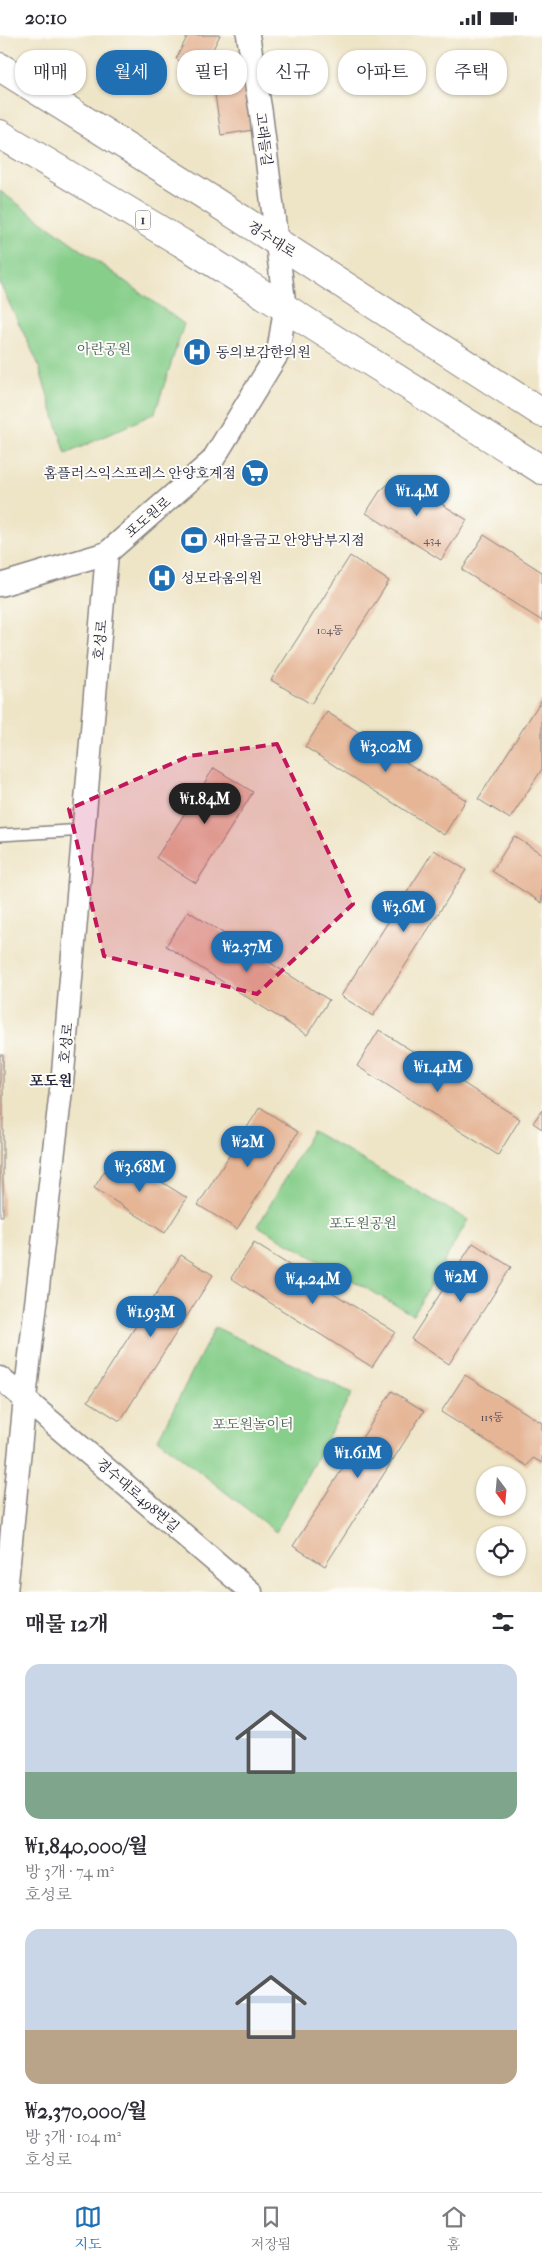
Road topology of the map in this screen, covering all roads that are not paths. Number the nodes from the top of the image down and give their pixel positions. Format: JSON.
{"nodes":[{"id":1,"x":248,"y":35,"type":"edge"},
{"id":2,"x":0,"y":67,"type":"edge"},
{"id":3,"x":0,"y":134,"type":"edge"},
{"id":4,"x":277,"y":243,"type":"junction"},
{"id":5,"x":285,"y":309,"type":"junction"},
{"id":6,"x":542,"y":413,"type":"edge"},
{"id":7,"x":542,"y":470,"type":"edge"},
{"id":8,"x":107,"y":553,"type":"junction"},
{"id":9,"x":0,"y":585,"type":"edge"},
{"id":10,"x":85,"y":831,"type":"junction"},
{"id":11,"x":0,"y":835,"type":"edge"},
{"id":12,"x":0,"y":1378,"type":"edge"},
{"id":13,"x":25,"y":1398,"type":"junction"},
{"id":14,"x":6,"y":1592,"type":"edge"},
{"id":15,"x":251,"y":1592,"type":"edge"}],
"edges":[{"from":1,"to":4,"type":"street","name":"고래들길"},
{"from":2,"to":4,"type":"main road","name":"경수대로"},
{"from":3,"to":5,"type":"main road","number":"1"},
{"from":4,"to":5,"type":"street","name":"고래들길"},
{"from":4,"to":6,"type":"main road","name":"경수대로"},
{"from":5,"to":7,"type":"main road","number":"1"},
{"from":5,"to":8,"type":"street","name":"포도원로"},
{"from":8,"to":9,"type":"street","name":"포도원로"},
{"from":8,"to":10,"type":"street","name":"호성로"},
{"from":10,"to":11,"type":"lane"},
{"from":10,"to":13,"type":"street","name":"호성로"},
{"from":12,"to":13,"type":"street","name":"경수대로498번길"},
{"from":13,"to":14,"type":"street","name":"호성로"},
{"from":13,"to":15,"type":"street","name":"경수대로498번길"}]}
